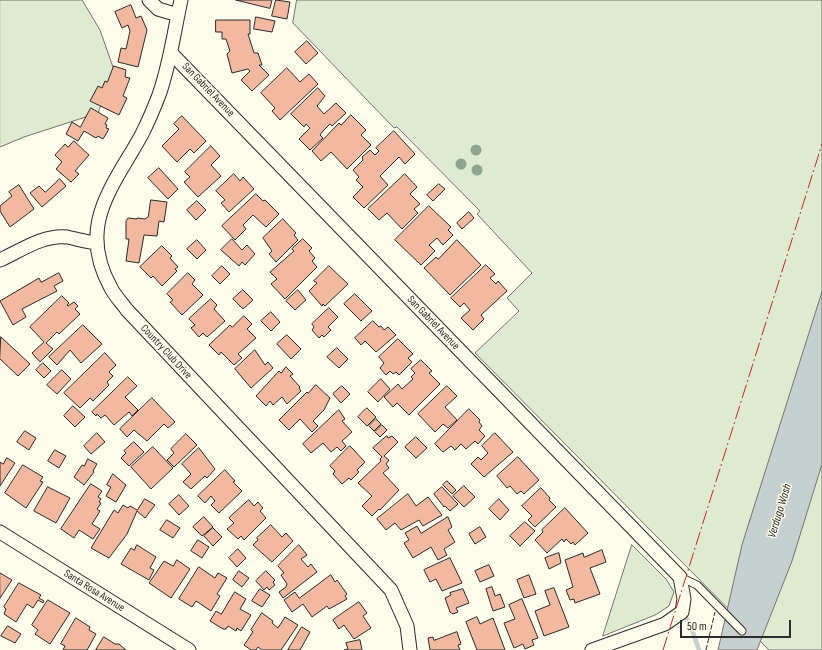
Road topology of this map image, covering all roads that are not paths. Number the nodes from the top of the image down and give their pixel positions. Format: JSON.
{"nodes":[{"id":1,"x":150,"y":0,"type":"edge"},
{"id":2,"x":181,"y":0,"type":"edge"},
{"id":3,"x":178,"y":15,"type":"junction"},
{"id":4,"x":171,"y":53,"type":"junction"},
{"id":5,"x":97,"y":243,"type":"junction"},
{"id":6,"x":0,"y":260,"type":"edge"},
{"id":7,"x":0,"y":532,"type":"edge"},
{"id":8,"x":680,"y":577,"type":"junction"},
{"id":9,"x":742,"y":631,"type":"dead end"},
{"id":10,"x":189,"y":650,"type":"edge"},
{"id":11,"x":410,"y":650,"type":"edge"},
{"id":12,"x":592,"y":650,"type":"edge"}],
"edges":[{"from":1,"to":3,"type":"street"},
{"from":2,"to":3,"type":"street","name":"Country Club Drive"},
{"from":3,"to":4,"type":"street","name":"Country Club Drive"},
{"from":4,"to":5,"type":"street","name":"Country Club Drive"},
{"from":4,"to":8,"type":"street","name":"San Gabriel Avenue"},
{"from":5,"to":6,"type":"street"},
{"from":5,"to":11,"type":"street","name":"Country Club Drive"},
{"from":7,"to":10,"type":"street","name":"Santa Rosa Avenue"},
{"from":8,"to":9,"type":"lane"},
{"from":8,"to":12,"type":"street"}]}
